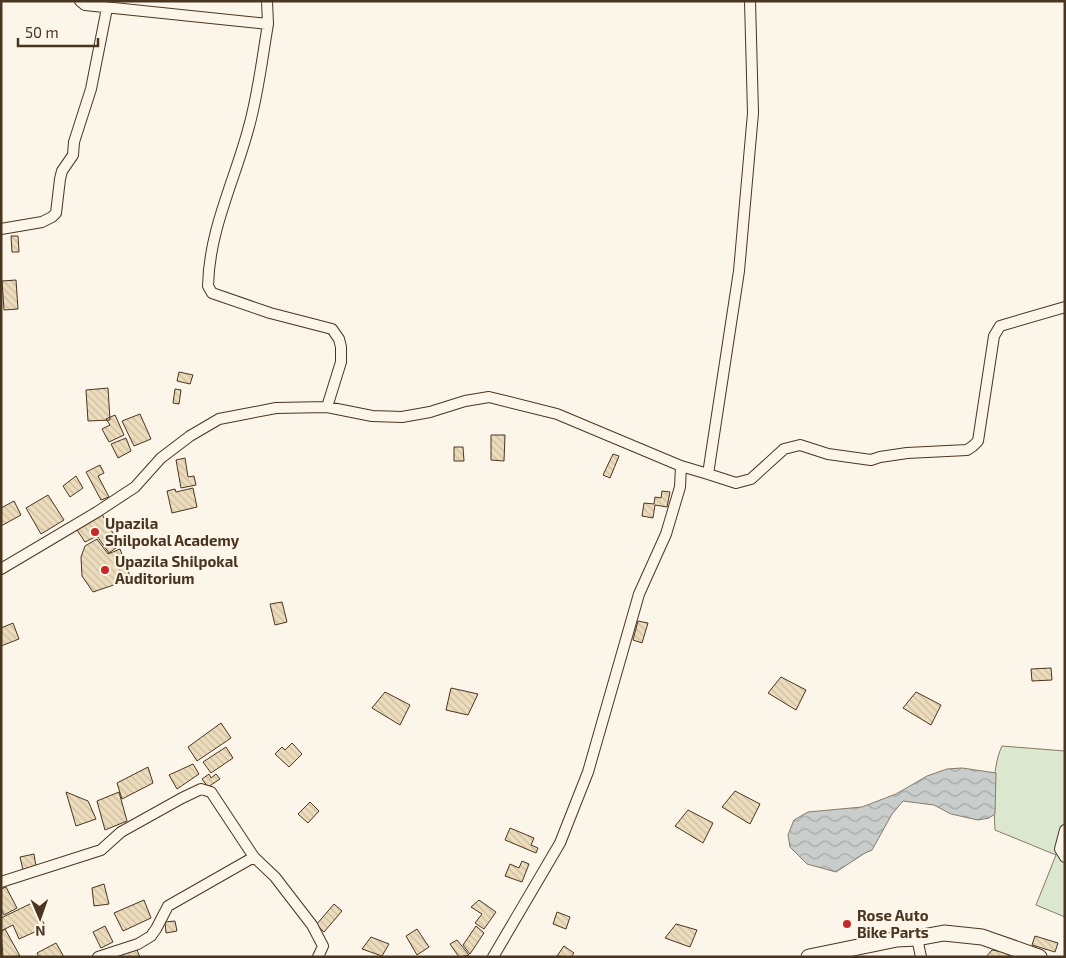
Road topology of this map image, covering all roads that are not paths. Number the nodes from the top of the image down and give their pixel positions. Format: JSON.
{"nodes":[{"id":1,"x":80,"y":1,"type":"edge"},
{"id":2,"x":267,"y":1,"type":"edge"},
{"id":3,"x":750,"y":1,"type":"edge"},
{"id":4,"x":107,"y":8,"type":"junction"},
{"id":5,"x":268,"y":24,"type":"junction"},
{"id":6,"x":1,"y":229,"type":"edge"},
{"id":7,"x":1065,"y":307,"type":"edge"},
{"id":8,"x":327,"y":407,"type":"junction"},
{"id":9,"x":681,"y":466,"type":"junction"},
{"id":10,"x":708,"y":474,"type":"junction"},
{"id":11,"x":1,"y":569,"type":"edge"},
{"id":12,"x":1065,"y":830,"type":"edge"},
{"id":13,"x":254,"y":857,"type":"junction"},
{"id":14,"x":1065,"y":857,"type":"edge"},
{"id":15,"x":1,"y":882,"type":"edge"},
{"id":16,"x":917,"y":938,"type":"junction"},
{"id":17,"x":1035,"y":956,"type":"edge"},
{"id":18,"x":98,"y":957,"type":"edge"},
{"id":19,"x":318,"y":957,"type":"edge"},
{"id":20,"x":493,"y":957,"type":"edge"},
{"id":21,"x":809,"y":957,"type":"edge"},
{"id":22,"x":921,"y":957,"type":"edge"}],
"edges":[{"from":1,"to":4,"type":"street"},
{"from":2,"to":5,"type":"street"},
{"from":3,"to":10,"type":"street"},
{"from":4,"to":5,"type":"street"},
{"from":4,"to":6,"type":"street"},
{"from":5,"to":8,"type":"street"},
{"from":7,"to":10,"type":"street"},
{"from":8,"to":9,"type":"street"},
{"from":8,"to":11,"type":"street"},
{"from":9,"to":10,"type":"street"},
{"from":9,"to":20,"type":"street"},
{"from":12,"to":14,"type":"street"},
{"from":13,"to":15,"type":"street"},
{"from":13,"to":18,"type":"street"},
{"from":13,"to":19,"type":"street"},
{"from":16,"to":17,"type":"main road"},
{"from":16,"to":21,"type":"main road"},
{"from":16,"to":22,"type":"street"}]}
